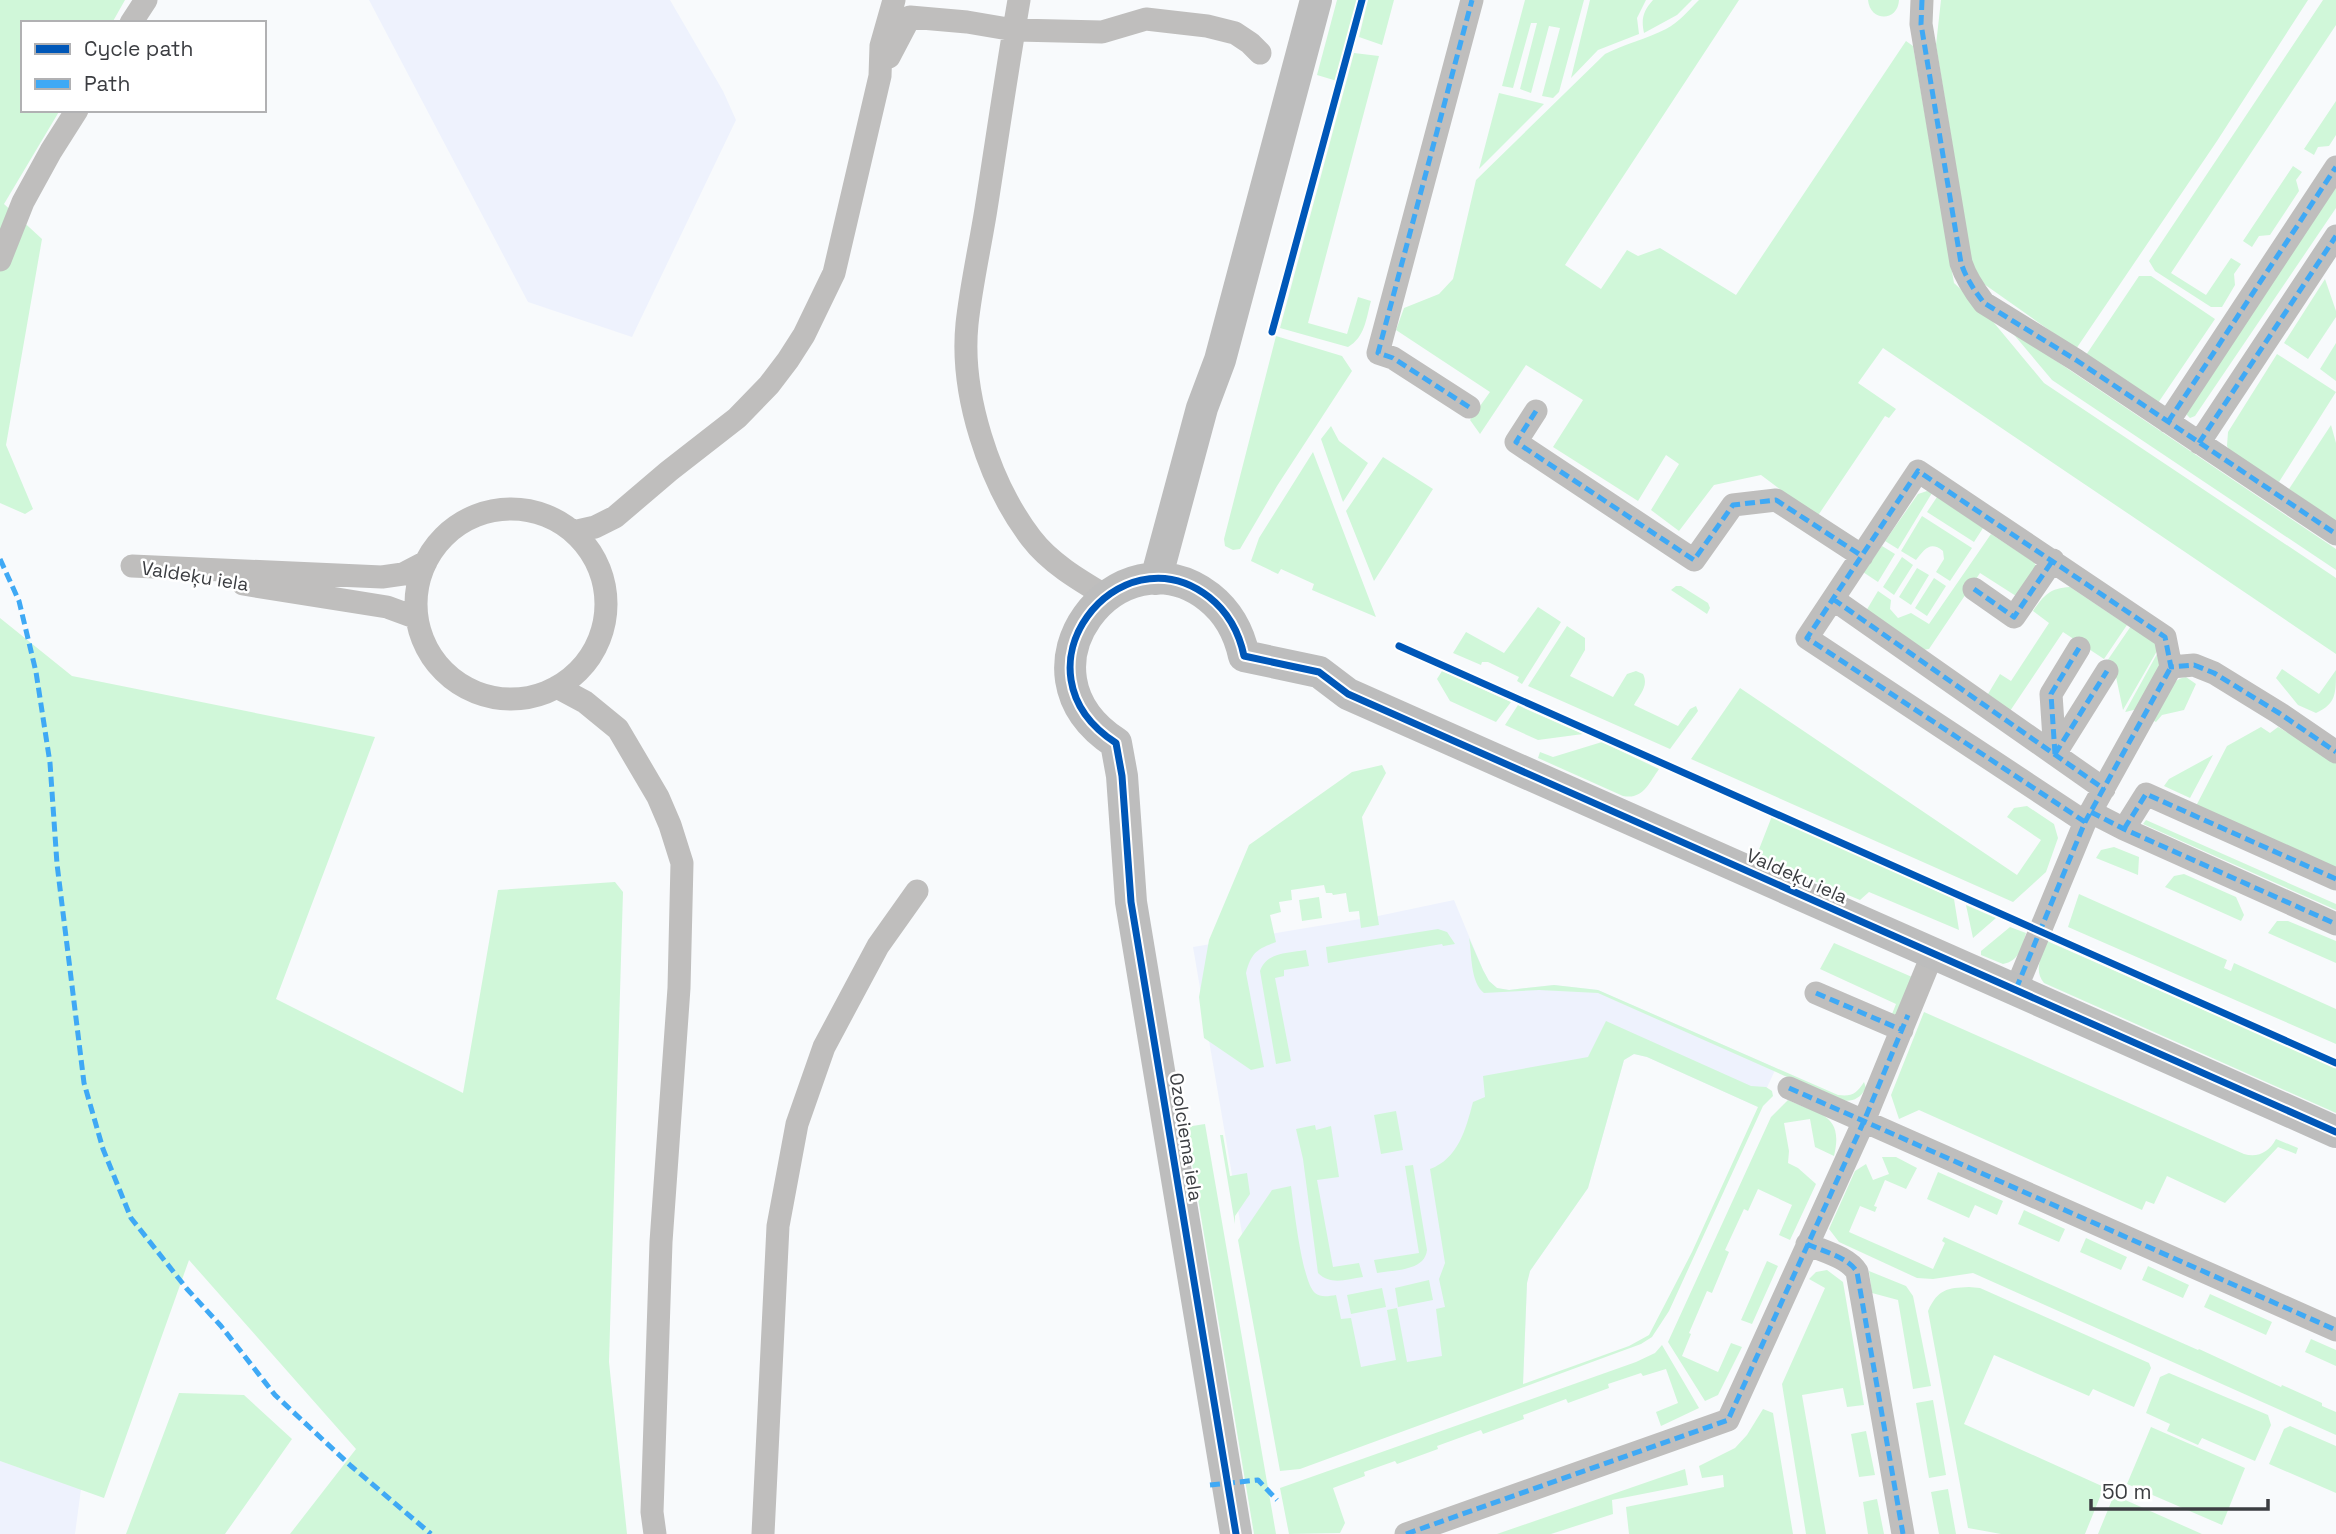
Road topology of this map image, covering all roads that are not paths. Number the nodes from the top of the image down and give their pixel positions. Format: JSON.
{"nodes":[{"id":1,"x":146,"y":0,"type":"edge"},
{"id":2,"x":894,"y":0,"type":"edge"},
{"id":3,"x":1019,"y":0,"type":"edge"},
{"id":4,"x":1316,"y":0,"type":"edge"},
{"id":5,"x":1472,"y":0,"type":"edge"},
{"id":6,"x":1922,"y":0,"type":"edge"},
{"id":7,"x":132,"y":21,"type":"edge"},
{"id":8,"x":1014,"y":30,"type":"junction"},
{"id":9,"x":1260,"y":53,"type":"dead end"},
{"id":10,"x":880,"y":76,"type":"junction"},
{"id":11,"x":76,"y":112,"type":"edge"},
{"id":12,"x":2336,"y":167,"type":"edge"},
{"id":13,"x":2336,"y":236,"type":"edge"},
{"id":14,"x":0,"y":260,"type":"edge"},
{"id":15,"x":1469,"y":407,"type":"dead end"},
{"id":16,"x":1535,"y":411,"type":"dead end"},
{"id":17,"x":2168,"y":422,"type":"junction"},
{"id":18,"x":2199,"y":443,"type":"junction"},
{"id":19,"x":573,"y":532,"type":"junction"},
{"id":20,"x":2336,"y":534,"type":"edge"},
{"id":21,"x":1862,"y":556,"type":"junction"},
{"id":22,"x":2053,"y":560,"type":"junction"},
{"id":23,"x":426,"y":562,"type":"junction"},
{"id":24,"x":1156,"y":579,"type":"junction"},
{"id":25,"x":1974,"y":589,"type":"dead end"},
{"id":26,"x":1106,"y":596,"type":"junction"},
{"id":27,"x":1833,"y":599,"type":"junction"},
{"id":28,"x":417,"y":618,"type":"junction"},
{"id":29,"x":2079,"y":648,"type":"dead end"},
{"id":30,"x":2171,"y":667,"type":"junction"},
{"id":31,"x":2107,"y":671,"type":"dead end"},
{"id":32,"x":557,"y":687,"type":"junction"},
{"id":33,"x":2333,"y":744,"type":"edge"},
{"id":34,"x":2055,"y":754,"type":"junction"},
{"id":35,"x":2104,"y":789,"type":"junction"},
{"id":36,"x":2088,"y":817,"type":"junction"},
{"id":37,"x":2124,"y":829,"type":"junction"},
{"id":38,"x":2336,"y":879,"type":"edge"},
{"id":39,"x":917,"y":891,"type":"dead end"},
{"id":40,"x":2336,"y":924,"type":"edge"},
{"id":41,"x":1933,"y":953,"type":"junction"},
{"id":42,"x":2016,"y":989,"type":"junction"},
{"id":43,"x":1816,"y":993,"type":"dead end"},
{"id":44,"x":1902,"y":1030,"type":"junction"},
{"id":45,"x":1789,"y":1088,"type":"dead end"},
{"id":46,"x":1864,"y":1121,"type":"junction"},
{"id":47,"x":2336,"y":1132,"type":"edge"},
{"id":48,"x":1807,"y":1244,"type":"junction"},
{"id":49,"x":2336,"y":1330,"type":"edge"},
{"id":50,"x":655,"y":1534,"type":"edge"},
{"id":51,"x":763,"y":1534,"type":"edge"},
{"id":52,"x":1236,"y":1534,"type":"edge"},
{"id":53,"x":1406,"y":1534,"type":"edge"},
{"id":54,"x":1903,"y":1534,"type":"edge"}],
"edges":[{"from":1,"to":7,"type":"street"},
{"from":2,"to":10,"type":"street"},
{"from":3,"to":8,"type":"street"},
{"from":4,"to":24,"type":"street"},
{"from":5,"to":15,"type":"street"},
{"from":6,"to":17,"type":"street"},
{"from":8,"to":9,"type":"street"},
{"from":8,"to":10,"type":"street"},
{"from":8,"to":26,"type":"street"},
{"from":10,"to":19,"type":"street"},
{"from":11,"to":14,"type":"street"},
{"from":12,"to":17,"type":"street"},
{"from":13,"to":18,"type":"street"},
{"from":16,"to":21,"type":"street"},
{"from":17,"to":18,"type":"street"},
{"from":18,"to":20,"type":"street"},
{"from":19,"to":23,"type":"street","name":"Valdeķu iela"},
{"from":19,"to":32,"type":"street","name":"Valdeķu iela"},
{"from":21,"to":22,"type":"street"},
{"from":21,"to":27,"type":"street"},
{"from":22,"to":25,"type":"street"},
{"from":22,"to":30,"type":"street"},
{"from":23,"to":28,"type":"street","name":"Valdeķu iela"},
{"from":23,"to":28,"type":"street","name":"Valdeķu iela"},
{"from":24,"to":26,"type":"street"},
{"from":24,"to":41,"type":"street","name":"Valdeķu iela"},
{"from":26,"to":52,"type":"street","name":"Ozolciema iela"},
{"from":27,"to":34,"type":"street"},
{"from":27,"to":36,"type":"street"},
{"from":28,"to":32,"type":"street","name":"Valdeķu iela"},
{"from":29,"to":34,"type":"street"},
{"from":30,"to":33,"type":"street"},
{"from":30,"to":35,"type":"street"},
{"from":31,"to":34,"type":"street"},
{"from":32,"to":50,"type":"street"},
{"from":34,"to":35,"type":"street"},
{"from":35,"to":36,"type":"street"},
{"from":36,"to":37,"type":"street"},
{"from":36,"to":42,"type":"street"},
{"from":37,"to":38,"type":"street"},
{"from":37,"to":40,"type":"street"},
{"from":39,"to":51,"type":"street"},
{"from":41,"to":42,"type":"street","name":"Valdeķu iela"},
{"from":41,"to":44,"type":"street"},
{"from":42,"to":47,"type":"street","name":"Valdeķu iela"},
{"from":43,"to":44,"type":"street"},
{"from":44,"to":46,"type":"street"},
{"from":45,"to":46,"type":"street"},
{"from":46,"to":48,"type":"street"},
{"from":46,"to":49,"type":"street"},
{"from":48,"to":53,"type":"street"},
{"from":48,"to":54,"type":"street"}]}
